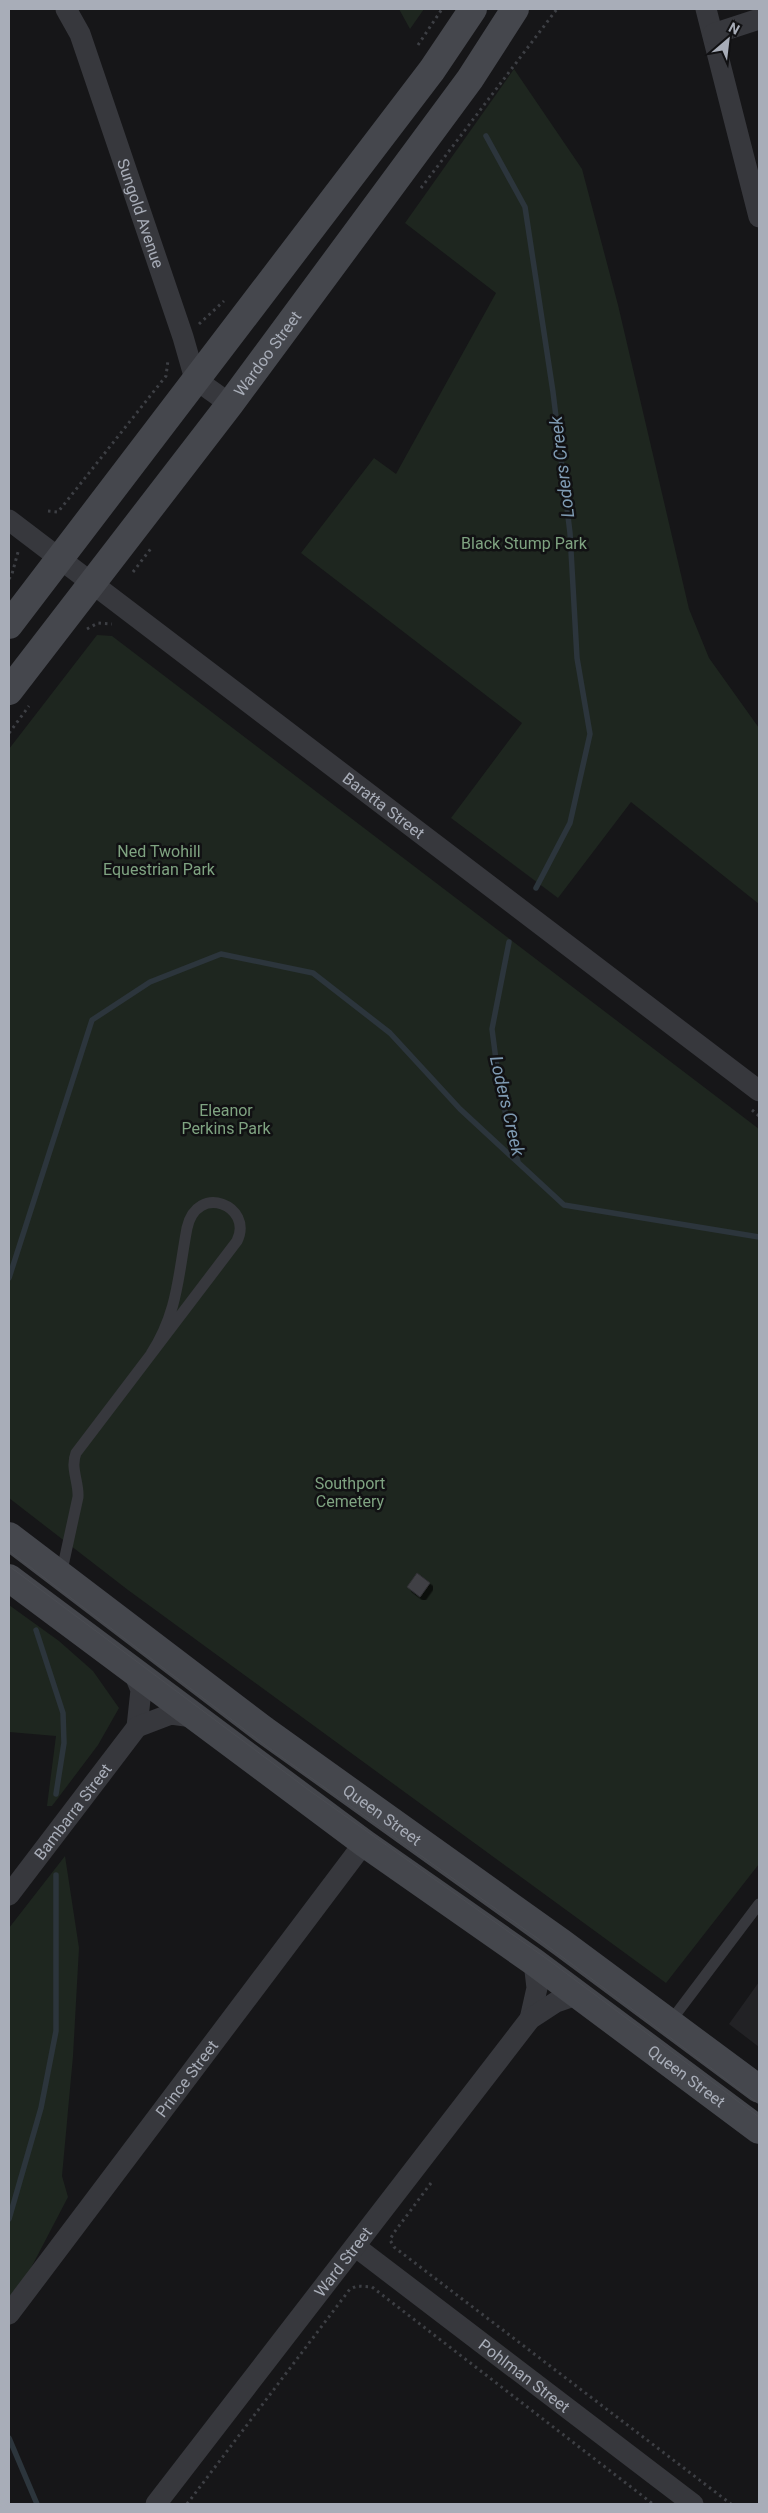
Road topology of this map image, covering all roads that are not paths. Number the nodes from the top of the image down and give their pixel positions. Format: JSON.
{"nodes":[{"id":1,"x":66,"y":9,"type":"edge"},
{"id":2,"x":473,"y":9,"type":"edge"},
{"id":3,"x":515,"y":9,"type":"edge"},
{"id":4,"x":706,"y":9,"type":"edge"},
{"id":5,"x":759,"y":19,"type":"edge"},
{"id":6,"x":713,"y":34,"type":"junction"},
{"id":7,"x":759,"y":218,"type":"edge"},
{"id":8,"x":195,"y":379,"type":"junction"},
{"id":9,"x":230,"y":404,"type":"junction"},
{"id":10,"x":9,"y":520,"type":"edge"},
{"id":11,"x":59,"y":558,"type":"junction"},
{"id":12,"x":92,"y":583,"type":"junction"},
{"id":13,"x":9,"y":625,"type":"edge"},
{"id":14,"x":20,"y":697,"type":"edge"},
{"id":15,"x":755,"y":1100,"type":"edge"},
{"id":16,"x":151,"y":1354,"type":"junction"},
{"id":17,"x":9,"y":1536,"type":"edge"},
{"id":18,"x":61,"y":1576,"type":"junction"},
{"id":19,"x":9,"y":1578,"type":"edge"},
{"id":20,"x":134,"y":1673,"type":"junction"},
{"id":21,"x":193,"y":1717,"type":"junction"},
{"id":22,"x":138,"y":1727,"type":"junction"},
{"id":23,"x":364,"y":1843,"type":"junction"},
{"id":24,"x":9,"y":1895,"type":"edge"},
{"id":25,"x":759,"y":1904,"type":"edge"},
{"id":26,"x":534,"y":1962,"type":"junction"},
{"id":27,"x":579,"y":1994,"type":"junction"},
{"id":28,"x":530,"y":2019,"type":"junction"},
{"id":29,"x":670,"y":2022,"type":"junction"},
{"id":30,"x":759,"y":2089,"type":"edge"},
{"id":31,"x":759,"y":2130,"type":"edge"},
{"id":32,"x":356,"y":2247,"type":"junction"},
{"id":33,"x":9,"y":2314,"type":"edge"},
{"id":34,"x":156,"y":2504,"type":"edge"},
{"id":35,"x":693,"y":2504,"type":"edge"}],
"edges":[{"from":1,"to":8,"type":"street","name":"Sungold Avenue"},
{"from":2,"to":8,"type":"street"},
{"from":3,"to":9,"type":"street","name":"Wardoo Street"},
{"from":4,"to":6,"type":"street"},
{"from":5,"to":6,"type":"street"},
{"from":6,"to":7,"type":"street"},
{"from":8,"to":9,"type":"street"},
{"from":8,"to":11,"type":"street"},
{"from":9,"to":12,"type":"street","name":"Wardoo Street"},
{"from":10,"to":11,"type":"street","name":"Baratta Street"},
{"from":11,"to":12,"type":"street","name":"Baratta Street"},
{"from":11,"to":13,"type":"street"},
{"from":12,"to":14,"type":"street","name":"Wardoo Street"},
{"from":12,"to":15,"type":"street","name":"Baratta Street"},
{"from":16,"to":16,"type":"lane"},
{"from":16,"to":18,"type":"lane"},
{"from":17,"to":18,"type":"street","name":"Queen Street"},
{"from":18,"to":29,"type":"street","name":"Queen Street"},
{"from":19,"to":20,"type":"street","name":"Queen Street"},
{"from":20,"to":21,"type":"street","name":"Queen Street"},
{"from":20,"to":22,"type":"street"},
{"from":21,"to":22,"type":"street"},
{"from":21,"to":23,"type":"street","name":"Queen Street"},
{"from":22,"to":24,"type":"street","name":"Bambarra Street"},
{"from":23,"to":26,"type":"street","name":"Queen Street"},
{"from":23,"to":33,"type":"street","name":"Prince Street"},
{"from":25,"to":29,"type":"lane"},
{"from":26,"to":27,"type":"street","name":"Queen Street"},
{"from":26,"to":28,"type":"street","name":"Ward Street"},
{"from":27,"to":28,"type":"street","name":"Ward Street"},
{"from":27,"to":31,"type":"street","name":"Queen Street"},
{"from":28,"to":32,"type":"street","name":"Ward Street"},
{"from":29,"to":30,"type":"street","name":"Queen Street"},
{"from":32,"to":34,"type":"street","name":"Ward Street"},
{"from":32,"to":35,"type":"street","name":"Pohlman Street"}]}
